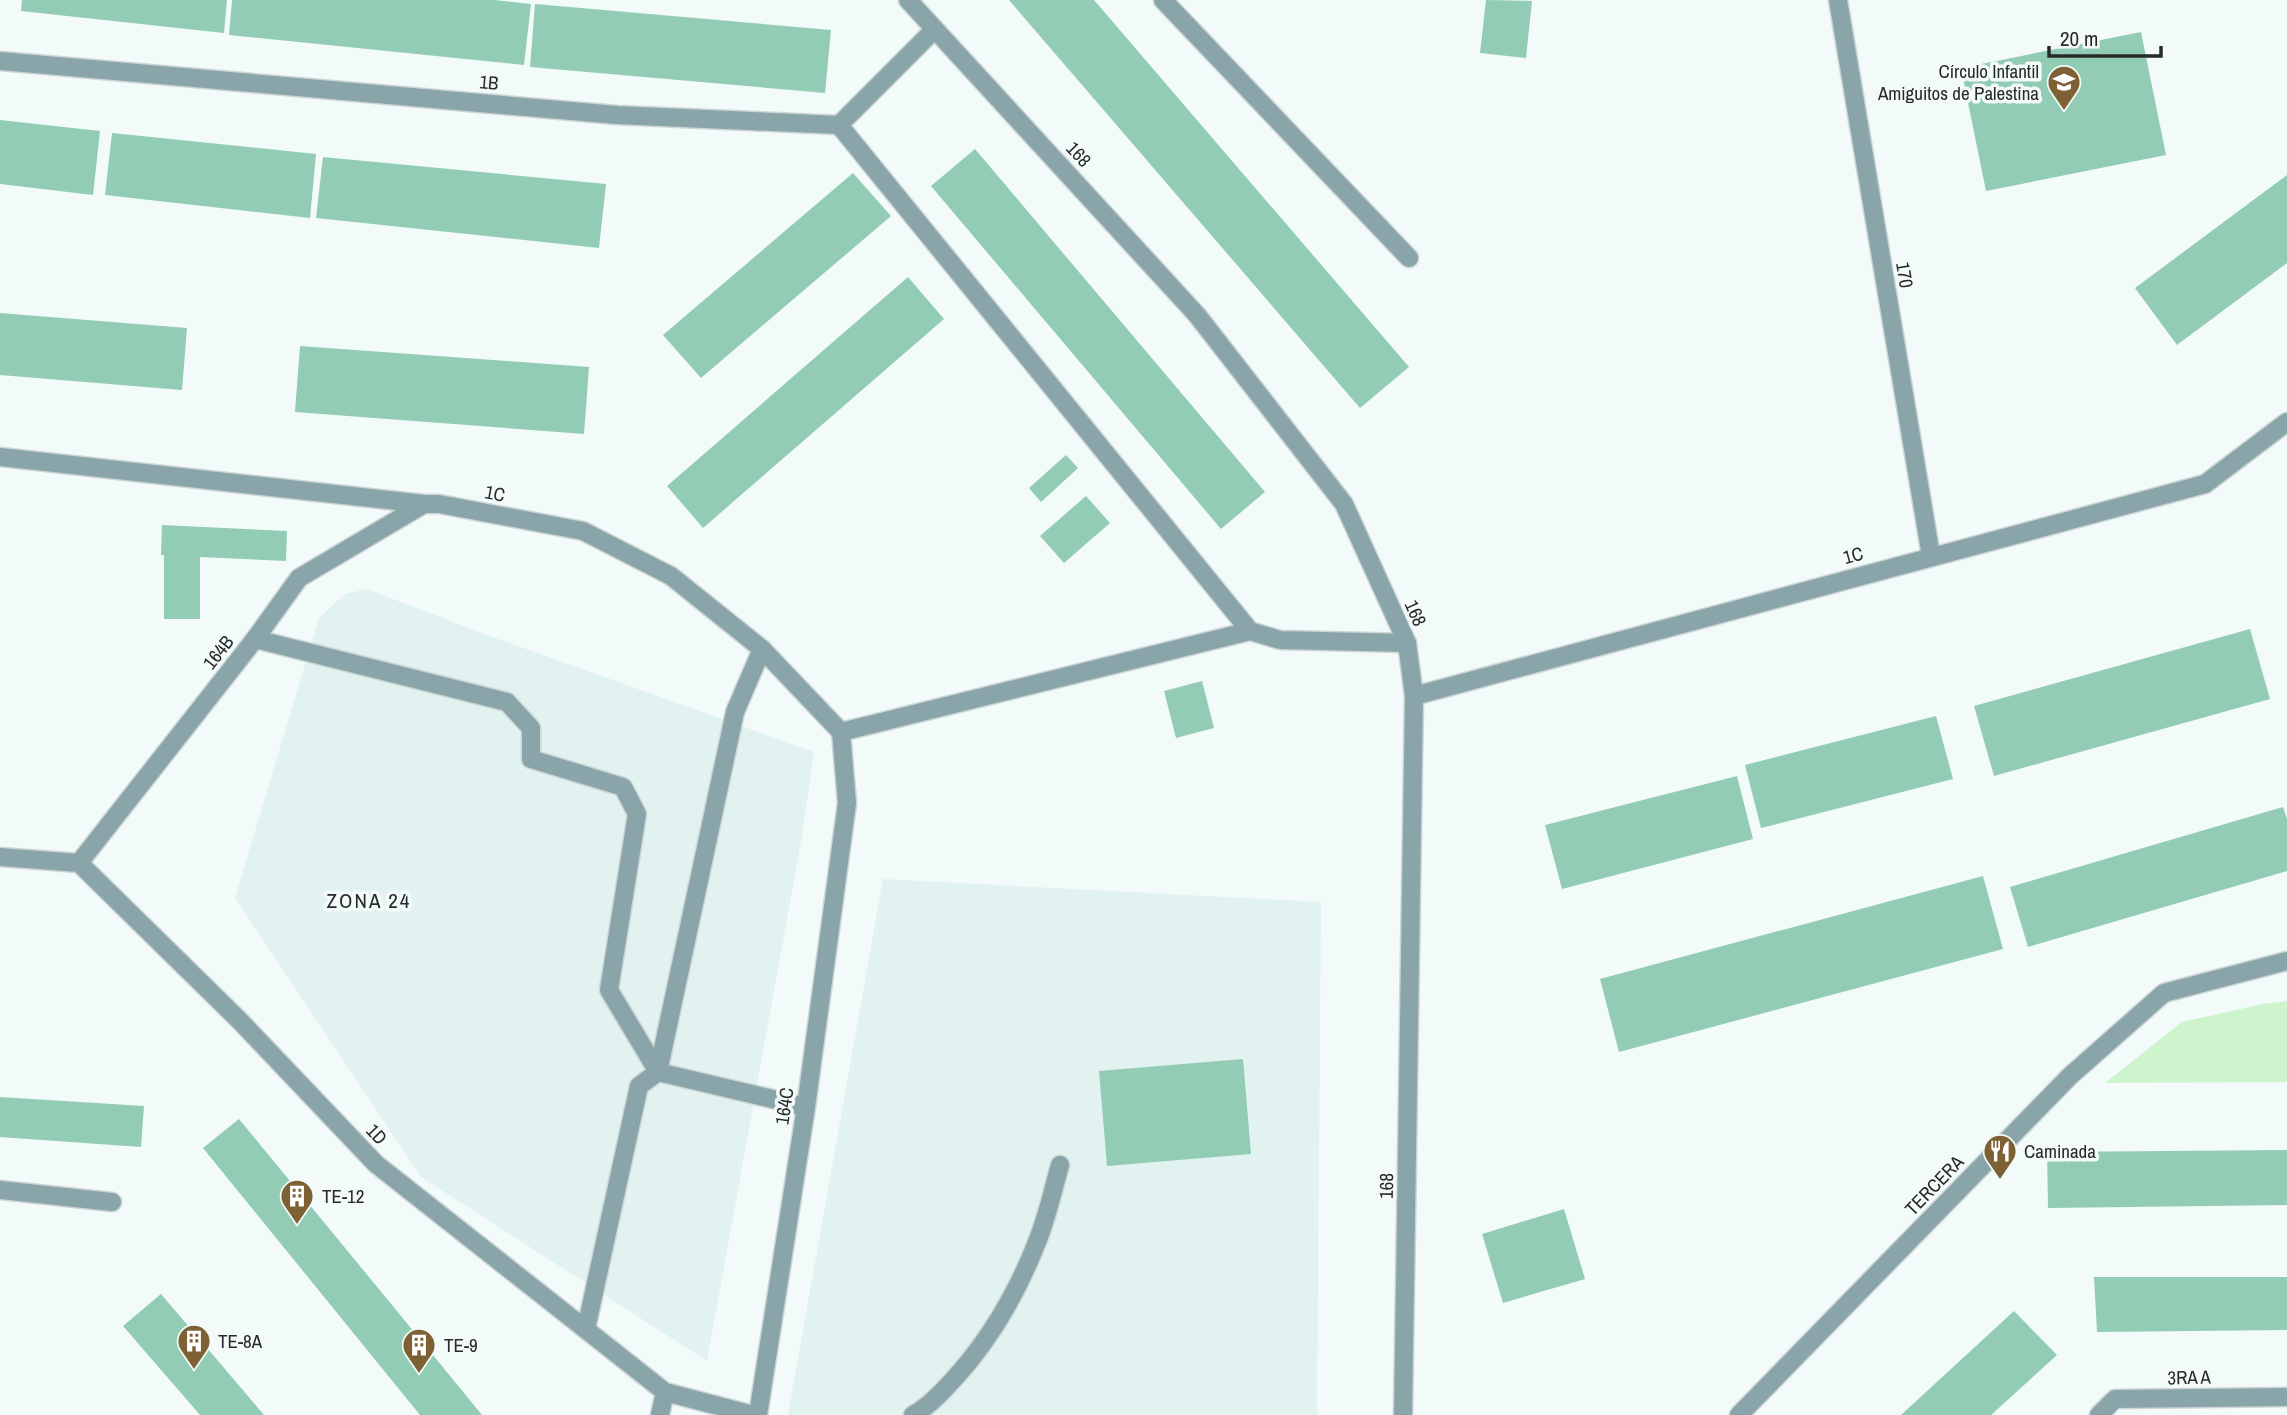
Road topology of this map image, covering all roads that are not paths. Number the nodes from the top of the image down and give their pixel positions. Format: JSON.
{"nodes":[{"id":1,"x":908,"y":0,"type":"edge"},
{"id":2,"x":1163,"y":0,"type":"edge"},
{"id":3,"x":1838,"y":0,"type":"edge"},
{"id":4,"x":935,"y":29,"type":"junction"},
{"id":5,"x":0,"y":61,"type":"edge"},
{"id":6,"x":839,"y":125,"type":"junction"},
{"id":7,"x":1409,"y":258,"type":"dead end"},
{"id":8,"x":2287,"y":422,"type":"edge"},
{"id":9,"x":0,"y":457,"type":"edge"},
{"id":10,"x":424,"y":503,"type":"junction"},
{"id":11,"x":1931,"y":556,"type":"junction"},
{"id":12,"x":1250,"y":631,"type":"junction"},
{"id":13,"x":255,"y":639,"type":"junction"},
{"id":14,"x":1407,"y":643,"type":"junction"},
{"id":15,"x":762,"y":649,"type":"junction"},
{"id":16,"x":1414,"y":696,"type":"junction"},
{"id":17,"x":841,"y":732,"type":"junction"},
{"id":18,"x":0,"y":857,"type":"edge"},
{"id":19,"x":79,"y":863,"type":"junction"},
{"id":20,"x":2287,"y":961,"type":"edge"},
{"id":21,"x":658,"y":1072,"type":"junction"},
{"id":22,"x":806,"y":1107,"type":"junction"},
{"id":23,"x":1060,"y":1165,"type":"dead end"},
{"id":24,"x":0,"y":1190,"type":"edge"},
{"id":25,"x":112,"y":1202,"type":"dead end"},
{"id":26,"x":586,"y":1329,"type":"junction"},
{"id":27,"x":665,"y":1392,"type":"junction"},
{"id":28,"x":2287,"y":1397,"type":"edge"},
{"id":29,"x":660,"y":1415,"type":"edge"},
{"id":30,"x":755,"y":1415,"type":"edge"},
{"id":31,"x":913,"y":1415,"type":"edge"},
{"id":32,"x":1404,"y":1415,"type":"edge"},
{"id":33,"x":1740,"y":1415,"type":"edge"},
{"id":34,"x":2099,"y":1415,"type":"edge"}],
"edges":[{"from":1,"to":4,"type":"street","name":"168"},
{"from":2,"to":7,"type":"street"},
{"from":3,"to":11,"type":"street","name":"170"},
{"from":4,"to":6,"type":"street"},
{"from":4,"to":14,"type":"street","name":"168"},
{"from":5,"to":6,"type":"street","name":"1B"},
{"from":6,"to":12,"type":"street"},
{"from":8,"to":11,"type":"street","name":"1C"},
{"from":9,"to":10,"type":"street","name":"1C"},
{"from":10,"to":13,"type":"street","name":"164B"},
{"from":10,"to":15,"type":"street","name":"1C"},
{"from":11,"to":16,"type":"street","name":"1C"},
{"from":12,"to":14,"type":"street"},
{"from":12,"to":17,"type":"street"},
{"from":13,"to":19,"type":"street","name":"164B"},
{"from":13,"to":21,"type":"street"},
{"from":14,"to":16,"type":"street","name":"168"},
{"from":15,"to":17,"type":"street","name":"1C"},
{"from":15,"to":21,"type":"street"},
{"from":16,"to":32,"type":"street","name":"168"},
{"from":17,"to":22,"type":"street","name":"164C"},
{"from":18,"to":19,"type":"street"},
{"from":19,"to":26,"type":"street","name":"1D"},
{"from":20,"to":33,"type":"street","name":"TERCERA"},
{"from":21,"to":22,"type":"street"},
{"from":21,"to":26,"type":"street"},
{"from":22,"to":30,"type":"street","name":"164C"},
{"from":23,"to":31,"type":"street"},
{"from":24,"to":25,"type":"street"},
{"from":26,"to":27,"type":"street","name":"1D"},
{"from":27,"to":29,"type":"street"},
{"from":27,"to":30,"type":"street","name":"1D"},
{"from":28,"to":34,"type":"street","name":"3RA A"}]}
